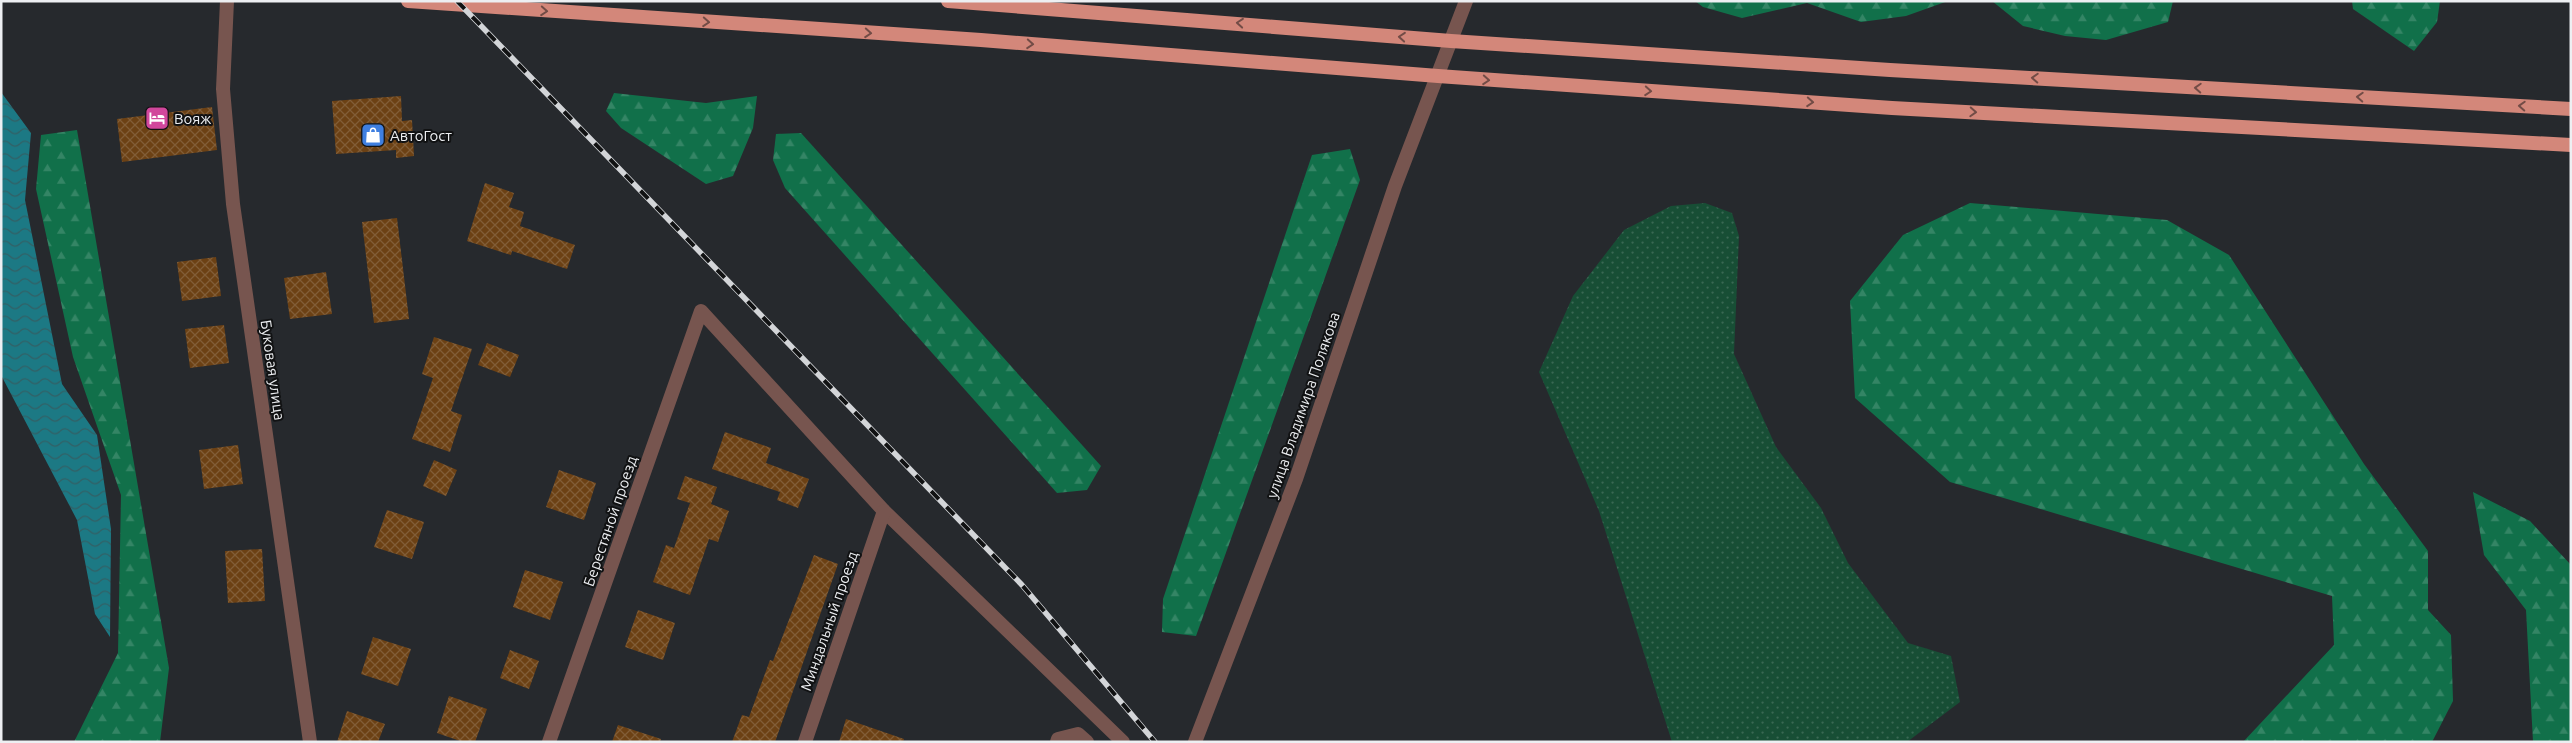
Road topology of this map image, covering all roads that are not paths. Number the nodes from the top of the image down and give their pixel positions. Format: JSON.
{"nodes":[{"id":1,"x":228,"y":1,"type":"edge"},
{"id":2,"x":408,"y":1,"type":"edge"},
{"id":3,"x":948,"y":1,"type":"edge"},
{"id":4,"x":1466,"y":1,"type":"edge"},
{"id":5,"x":1451,"y":40,"type":"junction"},
{"id":6,"x":1438,"y":76,"type":"junction"},
{"id":7,"x":2571,"y":109,"type":"edge"},
{"id":8,"x":2571,"y":145,"type":"edge"},
{"id":9,"x":884,"y":511,"type":"junction"},
{"id":10,"x":310,"y":742,"type":"edge"},
{"id":11,"x":549,"y":742,"type":"edge"},
{"id":12,"x":805,"y":742,"type":"edge"},
{"id":13,"x":1057,"y":742,"type":"edge"},
{"id":14,"x":1087,"y":742,"type":"edge"},
{"id":15,"x":1123,"y":742,"type":"edge"},
{"id":16,"x":1195,"y":742,"type":"edge"}],
"edges":[{"from":1,"to":10,"type":"street","name":"Буковая улица"},
{"from":2,"to":6,"type":"highway","one_way":true},
{"from":5,"to":3,"type":"highway","one_way":true},
{"from":4,"to":5,"type":"street","name":"улица Владимира Полякова"},
{"from":5,"to":6,"type":"street","name":"улица Владимира Полякова"},
{"from":7,"to":5,"type":"highway","one_way":true},
{"from":6,"to":8,"type":"highway","one_way":true},
{"from":6,"to":16,"type":"street","name":"улица Владимира Полякова"},
{"from":9,"to":11,"type":"street","name":"Берестяной проезд"},
{"from":9,"to":12,"type":"street","name":"Миндальный проезд"},
{"from":9,"to":15,"type":"street"},
{"from":13,"to":14,"type":"street"}]}
